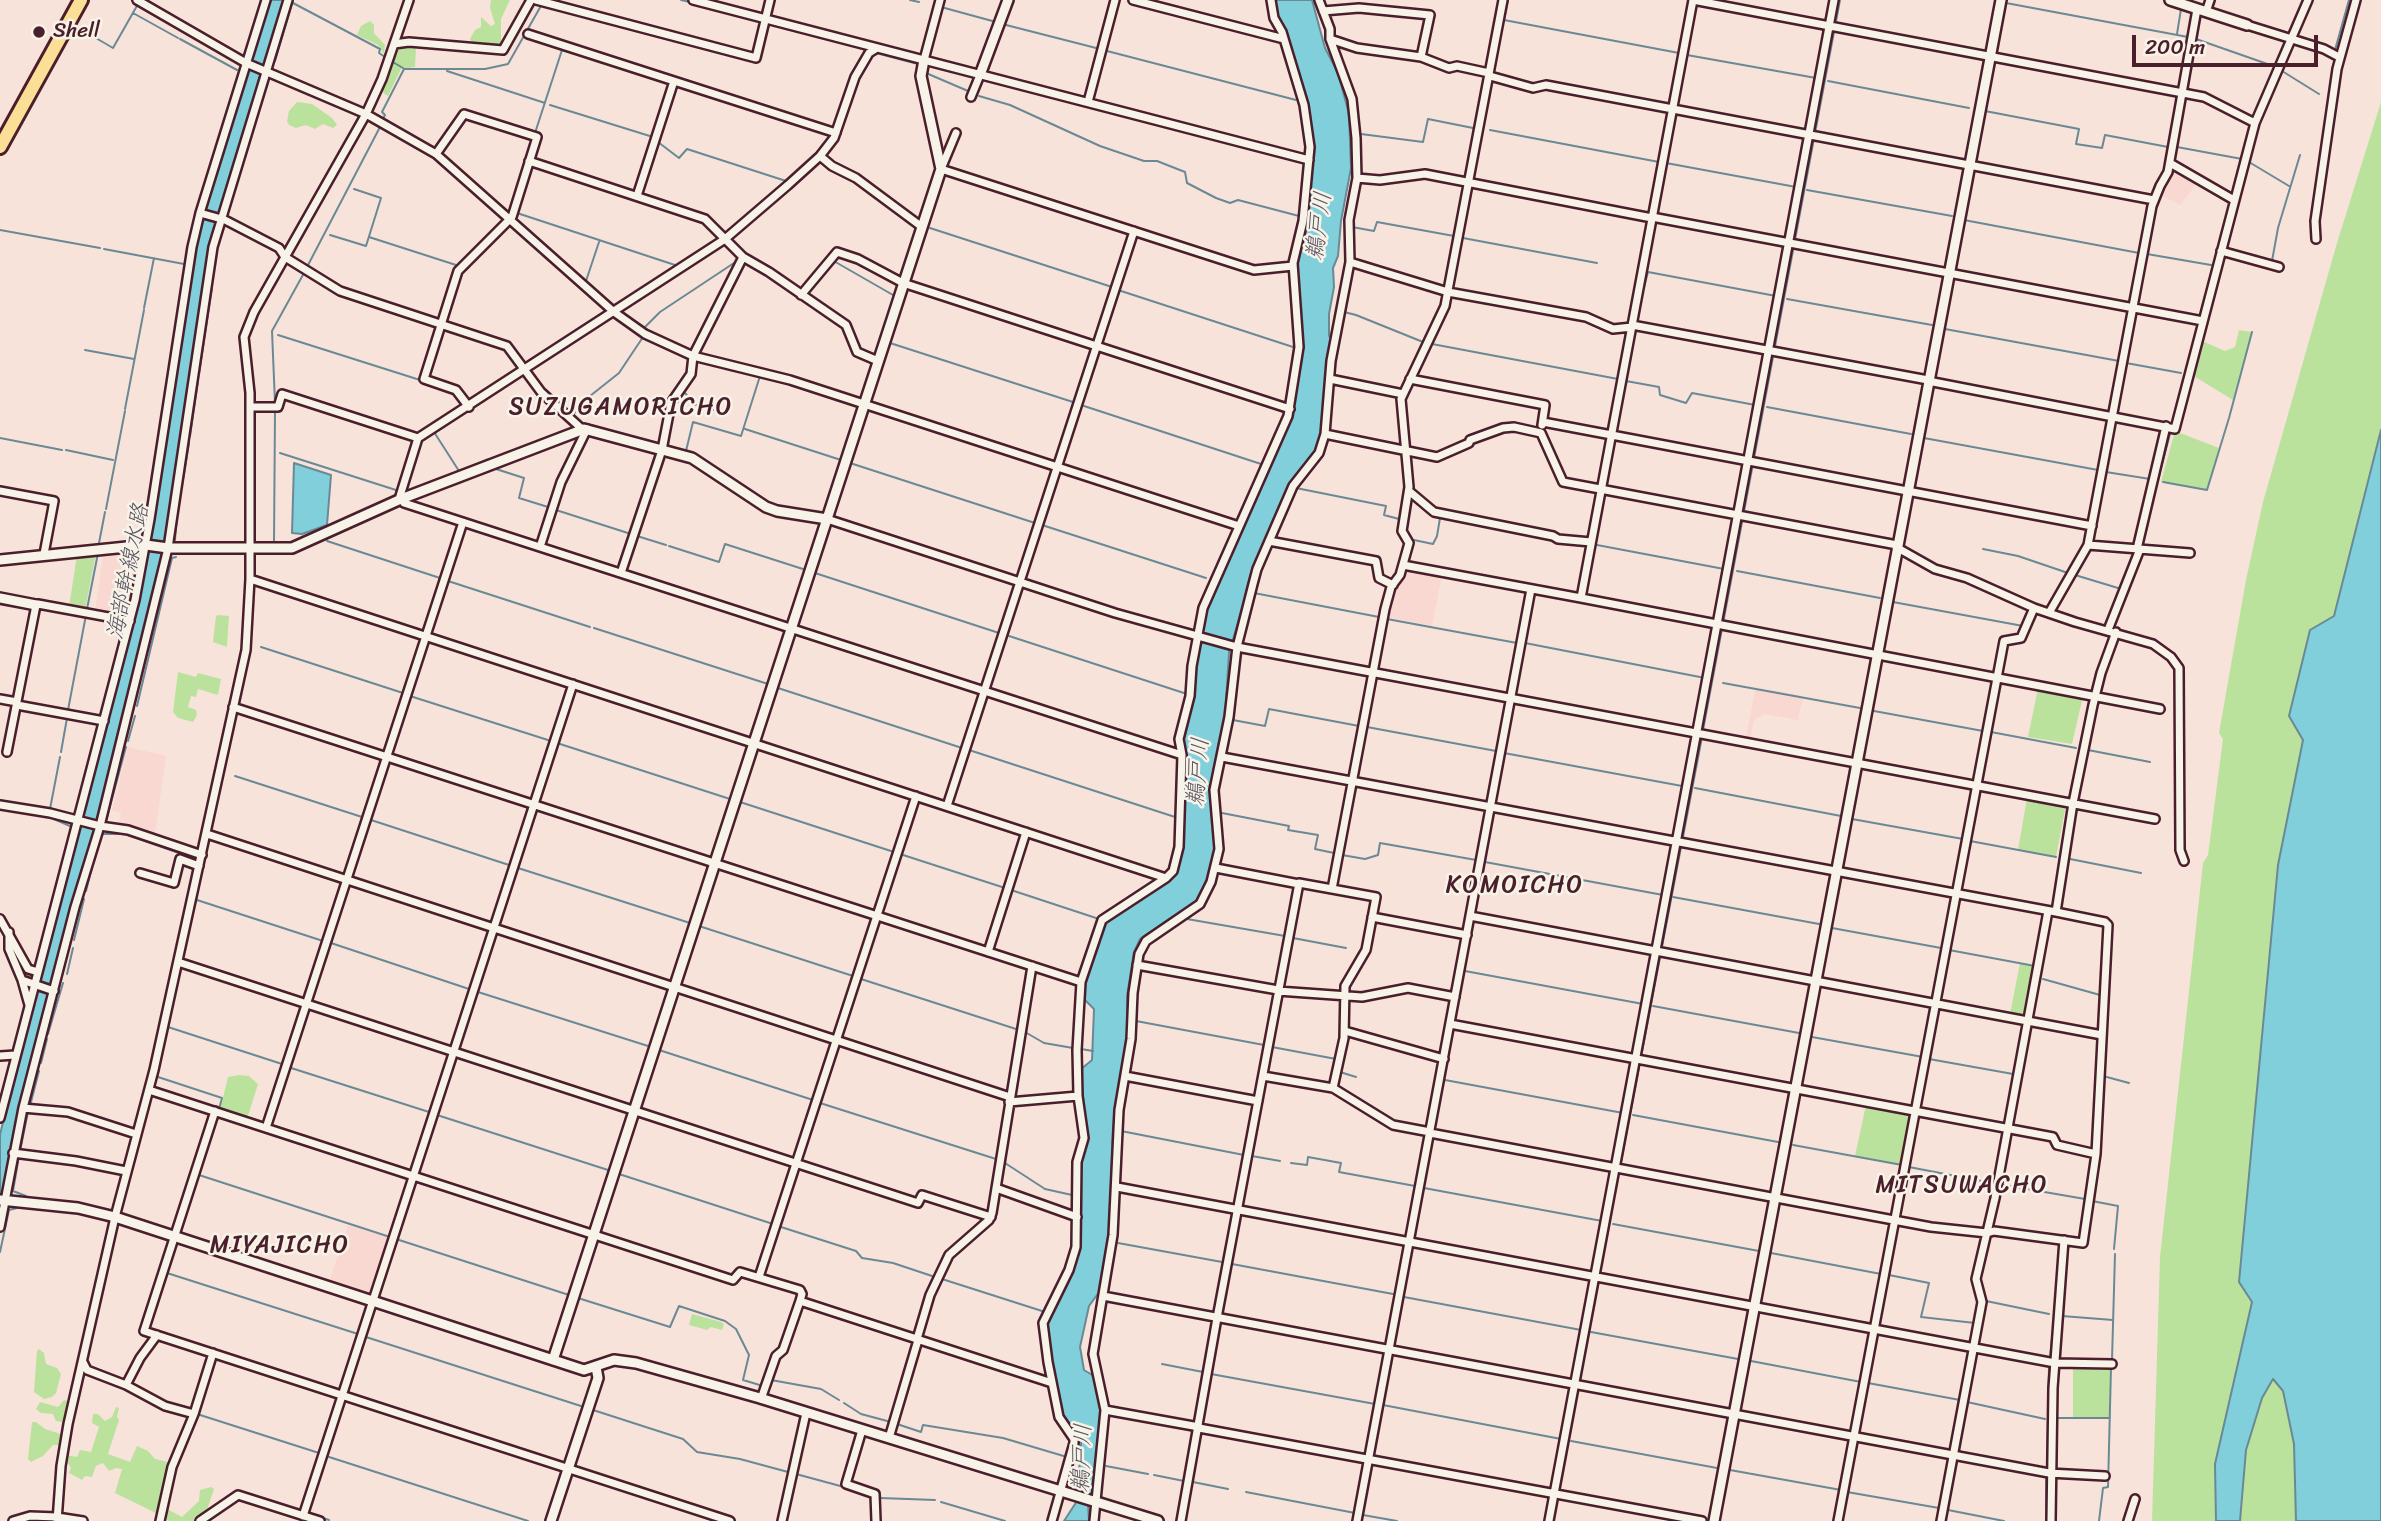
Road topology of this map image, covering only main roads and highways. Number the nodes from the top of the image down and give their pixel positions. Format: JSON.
{"nodes":[{"id":1,"x":81,"y":0,"type":"edge"},
{"id":2,"x":0,"y":147,"type":"edge"}],
"edges":[{"from":1,"to":2,"type":"highway"}]}
